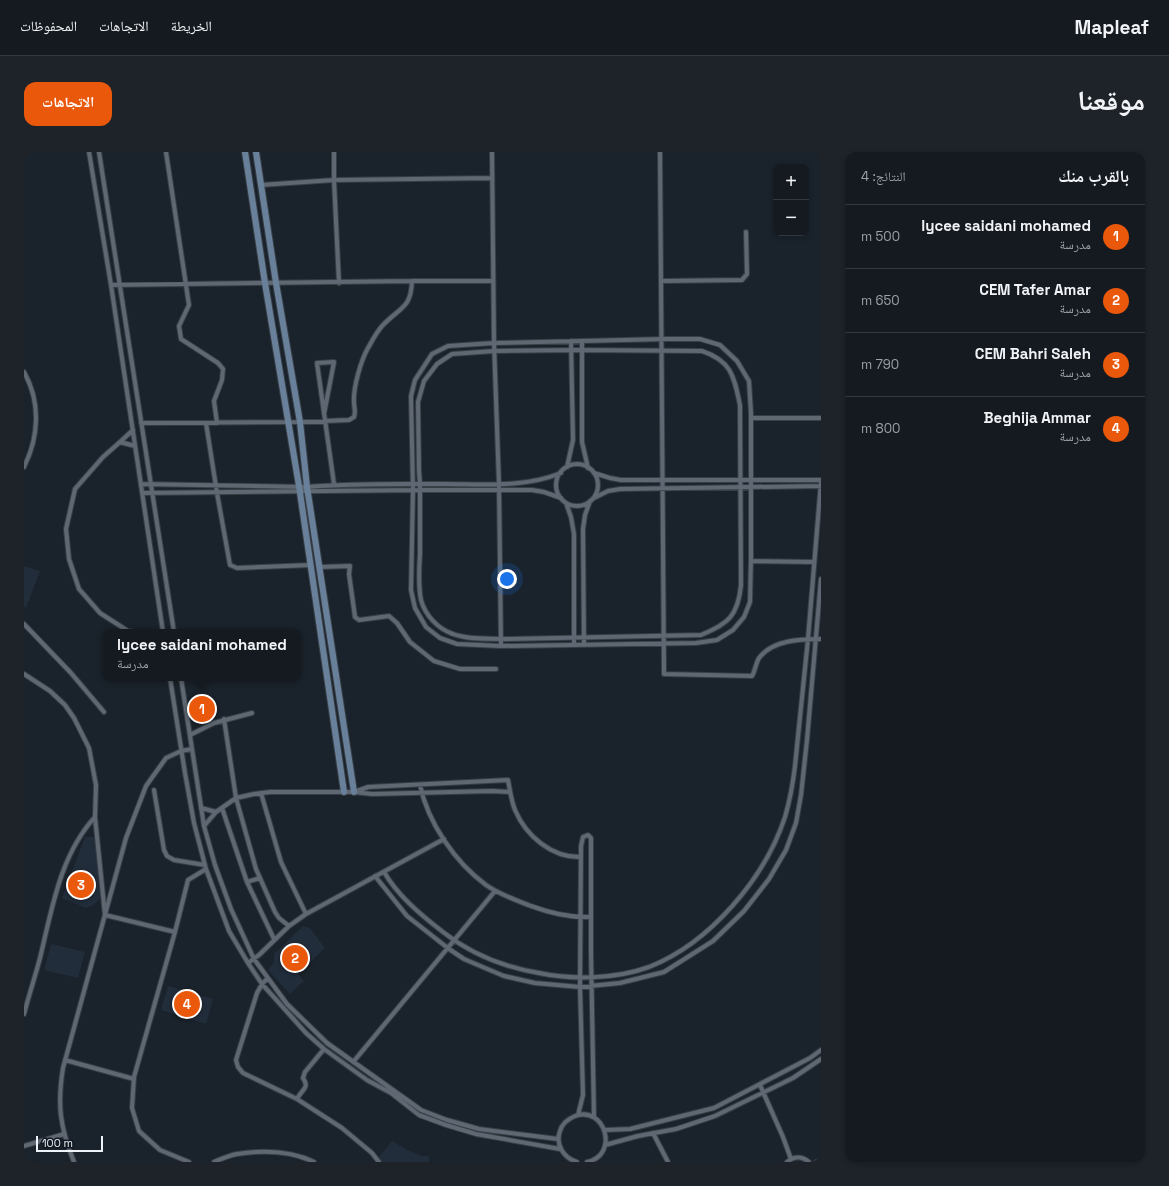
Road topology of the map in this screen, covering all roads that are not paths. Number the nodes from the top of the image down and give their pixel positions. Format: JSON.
{"nodes":[{"id":1,"x":89,"y":152,"type":"edge"},
{"id":2,"x":99,"y":152,"type":"edge"},
{"id":3,"x":166,"y":152,"type":"edge"},
{"id":4,"x":245,"y":152,"type":"edge"},
{"id":5,"x":256,"y":152,"type":"edge"},
{"id":6,"x":334,"y":152,"type":"edge"},
{"id":7,"x":492,"y":152,"type":"edge"},
{"id":8,"x":660,"y":152,"type":"edge"},
{"id":9,"x":492,"y":178,"type":"junction"},
{"id":10,"x":334,"y":180,"type":"junction"},
{"id":11,"x":261,"y":186,"type":"junction"},
{"id":12,"x":746,"y":232,"type":"dead end"},
{"id":13,"x":412,"y":281,"type":"junction"},
{"id":14,"x":493,"y":281,"type":"junction"},
{"id":15,"x":661,"y":281,"type":"junction"},
{"id":16,"x":265,"y":283,"type":"junction"},
{"id":17,"x":276,"y":283,"type":"junction"},
{"id":18,"x":339,"y":283,"type":"junction"},
{"id":19,"x":120,"y":284,"type":"junction"},
{"id":20,"x":111,"y":285,"type":"junction"},
{"id":21,"x":186,"y":285,"type":"junction"},
{"id":22,"x":662,"y":339,"type":"junction"},
{"id":23,"x":582,"y":340,"type":"junction"},
{"id":24,"x":571,"y":341,"type":"junction"},
{"id":25,"x":494,"y":343,"type":"junction"},
{"id":26,"x":494,"y":350,"type":"junction"},
{"id":27,"x":572,"y":350,"type":"junction"},
{"id":28,"x":582,"y":350,"type":"junction"},
{"id":29,"x":662,"y":351,"type":"junction"},
{"id":30,"x":24,"y":372,"type":"edge"},
{"id":31,"x":324,"y":414,"type":"junction"},
{"id":32,"x":751,"y":418,"type":"junction"},
{"id":33,"x":821,"y":418,"type":"edge"},
{"id":34,"x":325,"y":420,"type":"junction"},
{"id":35,"x":288,"y":422,"type":"junction"},
{"id":36,"x":300,"y":422,"type":"junction"},
{"id":37,"x":141,"y":423,"type":"junction"},
{"id":38,"x":206,"y":423,"type":"junction"},
{"id":39,"x":217,"y":423,"type":"junction"},
{"id":40,"x":133,"y":430,"type":"junction"},
{"id":41,"x":120,"y":442,"type":"junction"},
{"id":42,"x":135,"y":446,"type":"junction"},
{"id":43,"x":24,"y":466,"type":"edge"},
{"id":44,"x":567,"y":467,"type":"junction"},
{"id":45,"x":588,"y":468,"type":"junction"},
{"id":46,"x":561,"y":473,"type":"junction"},
{"id":47,"x":594,"y":473,"type":"junction"},
{"id":48,"x":663,"y":480,"type":"junction"},
{"id":49,"x":740,"y":480,"type":"junction"},
{"id":50,"x":751,"y":480,"type":"junction"},
{"id":51,"x":821,"y":481,"type":"edge"},
{"id":52,"x":141,"y":484,"type":"junction"},
{"id":53,"x":151,"y":484,"type":"junction"},
{"id":54,"x":334,"y":484,"type":"junction"},
{"id":55,"x":412,"y":484,"type":"junction"},
{"id":56,"x":420,"y":484,"type":"junction"},
{"id":57,"x":499,"y":484,"type":"junction"},
{"id":58,"x":216,"y":485,"type":"junction"},
{"id":59,"x":751,"y":486,"type":"junction"},
{"id":60,"x":821,"y":486,"type":"edge"},
{"id":61,"x":740,"y":488,"type":"junction"},
{"id":62,"x":300,"y":489,"type":"junction"},
{"id":63,"x":308,"y":489,"type":"junction"},
{"id":64,"x":663,"y":489,"type":"junction"},
{"id":65,"x":413,"y":490,"type":"junction"},
{"id":66,"x":420,"y":490,"type":"junction"},
{"id":67,"x":499,"y":490,"type":"junction"},
{"id":68,"x":143,"y":493,"type":"junction"},
{"id":69,"x":152,"y":493,"type":"junction"},
{"id":70,"x":217,"y":493,"type":"junction"},
{"id":71,"x":561,"y":498,"type":"junction"},
{"id":72,"x":592,"y":500,"type":"junction"},
{"id":73,"x":566,"y":503,"type":"junction"},
{"id":74,"x":751,"y":562,"type":"junction"},
{"id":75,"x":814,"y":562,"type":"junction"},
{"id":76,"x":311,"y":565,"type":"junction"},
{"id":77,"x":320,"y":567,"type":"junction"},
{"id":78,"x":821,"y":579,"type":"edge"},
{"id":79,"x":24,"y":624,"type":"edge"},
{"id":80,"x":125,"y":629,"type":"edge"},
{"id":81,"x":163,"y":629,"type":"edge"},
{"id":82,"x":174,"y":629,"type":"edge"},
{"id":83,"x":664,"y":636,"type":"junction"},
{"id":84,"x":574,"y":637,"type":"junction"},
{"id":85,"x":584,"y":637,"type":"junction"},
{"id":86,"x":501,"y":638,"type":"junction"},
{"id":87,"x":808,"y":639,"type":"junction"},
{"id":88,"x":816,"y":639,"type":"junction"},
{"id":89,"x":821,"y":639,"type":"edge"},
{"id":90,"x":664,"y":644,"type":"junction"},
{"id":91,"x":574,"y":645,"type":"junction"},
{"id":92,"x":584,"y":645,"type":"junction"},
{"id":93,"x":501,"y":646,"type":"junction"},
{"id":94,"x":496,"y":669,"type":"dead end"},
{"id":95,"x":24,"y":674,"type":"edge"},
{"id":96,"x":170,"y":681,"type":"edge"},
{"id":97,"x":181,"y":681,"type":"edge"},
{"id":98,"x":104,"y":712,"type":"dead end"},
{"id":99,"x":252,"y":713,"type":"dead end"},
{"id":100,"x":224,"y":719,"type":"junction"},
{"id":101,"x":190,"y":735,"type":"junction"},
{"id":102,"x":192,"y":749,"type":"junction"},
{"id":103,"x":181,"y":751,"type":"junction"},
{"id":104,"x":420,"y":784,"type":"junction"},
{"id":105,"x":154,"y":790,"type":"dead end"},
{"id":106,"x":344,"y":792,"type":"junction"},
{"id":107,"x":354,"y":792,"type":"junction"},
{"id":108,"x":510,"y":792,"type":"junction"},
{"id":109,"x":261,"y":793,"type":"junction"},
{"id":110,"x":422,"y":794,"type":"junction"},
{"id":111,"x":236,"y":798,"type":"junction"},
{"id":112,"x":201,"y":808,"type":"junction"},
{"id":113,"x":222,"y":808,"type":"junction"},
{"id":114,"x":216,"y":812,"type":"junction"},
{"id":115,"x":95,"y":816,"type":"junction"},
{"id":116,"x":204,"y":826,"type":"junction"},
{"id":117,"x":444,"y":839,"type":"junction"},
{"id":118,"x":581,"y":857,"type":"junction"},
{"id":119,"x":205,"y":867,"type":"junction"},
{"id":120,"x":384,"y":872,"type":"junction"},
{"id":121,"x":375,"y":876,"type":"junction"},
{"id":122,"x":260,"y":878,"type":"junction"},
{"id":123,"x":247,"y":882,"type":"junction"},
{"id":124,"x":495,"y":891,"type":"junction"},
{"id":125,"x":306,"y":914,"type":"junction"},
{"id":126,"x":104,"y":915,"type":"junction"},
{"id":127,"x":581,"y":917,"type":"junction"},
{"id":128,"x":591,"y":917,"type":"junction"},
{"id":129,"x":289,"y":926,"type":"junction"},
{"id":130,"x":175,"y":932,"type":"junction"},
{"id":131,"x":274,"y":939,"type":"junction"},
{"id":132,"x":455,"y":941,"type":"junction"},
{"id":133,"x":448,"y":948,"type":"junction"},
{"id":134,"x":254,"y":959,"type":"junction"},
{"id":135,"x":248,"y":963,"type":"junction"},
{"id":136,"x":580,"y":976,"type":"junction"},
{"id":137,"x":592,"y":976,"type":"junction"},
{"id":138,"x":268,"y":978,"type":"junction"},
{"id":139,"x":262,"y":984,"type":"junction"},
{"id":140,"x":592,"y":986,"type":"junction"},
{"id":141,"x":580,"y":987,"type":"junction"},
{"id":142,"x":24,"y":1014,"type":"edge"},
{"id":143,"x":324,"y":1049,"type":"junction"},
{"id":144,"x":821,"y":1050,"type":"edge"},
{"id":145,"x":821,"y":1059,"type":"edge"},
{"id":146,"x":65,"y":1060,"type":"junction"},
{"id":147,"x":354,"y":1061,"type":"junction"},
{"id":148,"x":134,"y":1079,"type":"junction"},
{"id":149,"x":760,"y":1085,"type":"junction"},
{"id":150,"x":764,"y":1092,"type":"junction"},
{"id":151,"x":297,"y":1099,"type":"junction"},
{"id":152,"x":578,"y":1115,"type":"junction"},
{"id":153,"x":594,"y":1118,"type":"junction"},
{"id":154,"x":605,"y":1130,"type":"junction"},
{"id":155,"x":653,"y":1133,"type":"junction"},
{"id":156,"x":64,"y":1134,"type":"junction"},
{"id":157,"x":558,"y":1139,"type":"junction"},
{"id":158,"x":605,"y":1145,"type":"junction"},
{"id":159,"x":24,"y":1146,"type":"edge"},
{"id":160,"x":560,"y":1149,"type":"junction"},
{"id":161,"x":791,"y":1159,"type":"junction"},
{"id":162,"x":821,"y":1160,"type":"edge"},
{"id":163,"x":74,"y":1162,"type":"edge"},
{"id":164,"x":189,"y":1162,"type":"edge"},
{"id":165,"x":214,"y":1162,"type":"edge"},
{"id":166,"x":314,"y":1162,"type":"edge"},
{"id":167,"x":379,"y":1162,"type":"edge"},
{"id":168,"x":576,"y":1162,"type":"edge"},
{"id":169,"x":589,"y":1162,"type":"edge"},
{"id":170,"x":668,"y":1162,"type":"edge"},
{"id":171,"x":787,"y":1162,"type":"edge"},
{"id":172,"x":809,"y":1162,"type":"edge"},
{"id":173,"x":816,"y":1162,"type":"edge"}],
"edges":[{"from":1,"to":20,"type":"street"},
{"from":2,"to":19,"type":"street"},
{"from":3,"to":21,"type":"street"},
{"from":4,"to":16,"type":"street"},
{"from":5,"to":11,"type":"street"},
{"from":6,"to":10,"type":"street"},
{"from":7,"to":9,"type":"street"},
{"from":8,"to":15,"type":"street"},
{"from":9,"to":10,"type":"street"},
{"from":9,"to":14,"type":"street"},
{"from":10,"to":11,"type":"street"},
{"from":10,"to":18,"type":"street"},
{"from":11,"to":17,"type":"street"},
{"from":12,"to":15,"type":"street"},
{"from":13,"to":14,"type":"street"},
{"from":13,"to":18,"type":"street"},
{"from":13,"to":34,"type":"street"},
{"from":14,"to":25,"type":"street"},
{"from":15,"to":22,"type":"street"},
{"from":16,"to":17,"type":"street"},
{"from":16,"to":21,"type":"street"},
{"from":16,"to":35,"type":"street"},
{"from":17,"to":18,"type":"street"},
{"from":17,"to":36,"type":"street"},
{"from":19,"to":20,"type":"street"},
{"from":19,"to":21,"type":"street"},
{"from":19,"to":37,"type":"street"},
{"from":20,"to":40,"type":"street"},
{"from":21,"to":39,"type":"street"},
{"from":22,"to":23,"type":"street"},
{"from":22,"to":29,"type":"street"},
{"from":22,"to":32,"type":"street"},
{"from":23,"to":24,"type":"street"},
{"from":23,"to":28,"type":"street"},
{"from":24,"to":25,"type":"street"},
{"from":24,"to":27,"type":"street"},
{"from":25,"to":26,"type":"street"},
{"from":25,"to":55,"type":"street"},
{"from":26,"to":27,"type":"street"},
{"from":26,"to":56,"type":"street"},
{"from":26,"to":57,"type":"street"},
{"from":27,"to":28,"type":"street"},
{"from":27,"to":44,"type":"street"},
{"from":28,"to":29,"type":"street"},
{"from":28,"to":45,"type":"street"},
{"from":29,"to":48,"type":"street"},
{"from":29,"to":49,"type":"street"},
{"from":30,"to":43,"type":"street"},
{"from":31,"to":31,"type":"street"},
{"from":31,"to":34,"type":"street"},
{"from":32,"to":33,"type":"street"},
{"from":32,"to":50,"type":"street"},
{"from":34,"to":36,"type":"street"},
{"from":34,"to":54,"type":"street"},
{"from":35,"to":36,"type":"street"},
{"from":35,"to":39,"type":"street"},
{"from":35,"to":62,"type":"street"},
{"from":36,"to":63,"type":"street"},
{"from":37,"to":38,"type":"street"},
{"from":37,"to":53,"type":"street"},
{"from":38,"to":39,"type":"street"},
{"from":38,"to":58,"type":"street"},
{"from":40,"to":41,"type":"street"},
{"from":40,"to":42,"type":"street"},
{"from":41,"to":42,"type":"street"},
{"from":41,"to":80,"type":"street"},
{"from":42,"to":52,"type":"street"},
{"from":44,"to":45,"type":"street"},
{"from":44,"to":46,"type":"street"},
{"from":45,"to":47,"type":"street"},
{"from":46,"to":57,"type":"street"},
{"from":46,"to":71,"type":"street"},
{"from":47,"to":48,"type":"street"},
{"from":47,"to":72,"type":"street"},
{"from":48,"to":49,"type":"street"},
{"from":48,"to":64,"type":"street"},
{"from":49,"to":50,"type":"street"},
{"from":49,"to":61,"type":"street"},
{"from":50,"to":51,"type":"street"},
{"from":50,"to":59,"type":"street"},
{"from":51,"to":60,"type":"street"},
{"from":52,"to":53,"type":"street"},
{"from":52,"to":68,"type":"street"},
{"from":53,"to":58,"type":"street"},
{"from":53,"to":69,"type":"street"},
{"from":54,"to":55,"type":"street"},
{"from":54,"to":63,"type":"street"},
{"from":55,"to":56,"type":"street"},
{"from":55,"to":65,"type":"street"},
{"from":56,"to":57,"type":"street"},
{"from":56,"to":66,"type":"street"},
{"from":57,"to":67,"type":"street"},
{"from":58,"to":62,"type":"street"},
{"from":58,"to":70,"type":"street"},
{"from":59,"to":60,"type":"street"},
{"from":59,"to":61,"type":"street"},
{"from":59,"to":74,"type":"street"},
{"from":60,"to":75,"type":"street"},
{"from":61,"to":64,"type":"street"},
{"from":61,"to":83,"type":"street"},
{"from":62,"to":63,"type":"street"},
{"from":62,"to":70,"type":"street"},
{"from":62,"to":76,"type":"street"},
{"from":63,"to":65,"type":"street"},
{"from":63,"to":77,"type":"street"},
{"from":64,"to":72,"type":"street"},
{"from":64,"to":83,"type":"street"},
{"from":65,"to":66,"type":"street"},
{"from":65,"to":93,"type":"street"},
{"from":66,"to":67,"type":"street"},
{"from":66,"to":86,"type":"street"},
{"from":67,"to":71,"type":"street"},
{"from":67,"to":86,"type":"street"},
{"from":68,"to":69,"type":"street"},
{"from":68,"to":81,"type":"street"},
{"from":69,"to":70,"type":"street"},
{"from":69,"to":82,"type":"street"},
{"from":70,"to":76,"type":"street"},
{"from":71,"to":73,"type":"street"},
{"from":72,"to":73,"type":"street"},
{"from":72,"to":85,"type":"street"},
{"from":73,"to":84,"type":"street"},
{"from":74,"to":75,"type":"street"},
{"from":74,"to":90,"type":"street"},
{"from":75,"to":87,"type":"street"},
{"from":76,"to":106,"type":"street"},
{"from":77,"to":94,"type":"street"},
{"from":77,"to":107,"type":"street"},
{"from":78,"to":88,"type":"street"},
{"from":79,"to":98,"type":"street"},
{"from":83,"to":85,"type":"street"},
{"from":83,"to":90,"type":"street"},
{"from":84,"to":85,"type":"street"},
{"from":84,"to":86,"type":"street"},
{"from":84,"to":91,"type":"street"},
{"from":85,"to":92,"type":"street"},
{"from":86,"to":93,"type":"street"},
{"from":87,"to":88,"type":"street"},
{"from":87,"to":90,"type":"street"},
{"from":87,"to":137,"type":"street"},
{"from":88,"to":89,"type":"street"},
{"from":88,"to":140,"type":"street"},
{"from":90,"to":92,"type":"street"},
{"from":91,"to":92,"type":"street"},
{"from":91,"to":93,"type":"street"},
{"from":95,"to":115,"type":"street"},
{"from":96,"to":103,"type":"street"},
{"from":97,"to":101,"type":"street"},
{"from":99,"to":100,"type":"street"},
{"from":100,"to":101,"type":"street"},
{"from":100,"to":111,"type":"street"},
{"from":101,"to":102,"type":"street"},
{"from":102,"to":103,"type":"street"},
{"from":102,"to":112,"type":"street"},
{"from":103,"to":119,"type":"street"},
{"from":103,"to":126,"type":"street"},
{"from":104,"to":107,"type":"street"},
{"from":104,"to":108,"type":"street"},
{"from":104,"to":110,"type":"street"},
{"from":105,"to":119,"type":"street"},
{"from":106,"to":107,"type":"street"},
{"from":106,"to":109,"type":"street"},
{"from":107,"to":110,"type":"street"},
{"from":108,"to":110,"type":"street"},
{"from":108,"to":118,"type":"street"},
{"from":109,"to":111,"type":"street"},
{"from":109,"to":125,"type":"street"},
{"from":110,"to":117,"type":"street"},
{"from":111,"to":113,"type":"street"},
{"from":111,"to":122,"type":"street"},
{"from":112,"to":114,"type":"street"},
{"from":112,"to":116,"type":"street"},
{"from":113,"to":114,"type":"street"},
{"from":113,"to":123,"type":"street"},
{"from":114,"to":116,"type":"street"},
{"from":115,"to":126,"type":"street"},
{"from":115,"to":142,"type":"street"},
{"from":116,"to":134,"type":"street"},
{"from":117,"to":120,"type":"street"},
{"from":117,"to":124,"type":"street"},
{"from":118,"to":127,"type":"street"},
{"from":118,"to":128,"type":"street"},
{"from":119,"to":130,"type":"street"},
{"from":119,"to":135,"type":"street"},
{"from":120,"to":121,"type":"street"},
{"from":120,"to":132,"type":"street"},
{"from":121,"to":125,"type":"street"},
{"from":121,"to":133,"type":"street"},
{"from":122,"to":123,"type":"street"},
{"from":122,"to":129,"type":"street"},
{"from":123,"to":131,"type":"street"},
{"from":124,"to":127,"type":"street"},
{"from":124,"to":132,"type":"street"},
{"from":125,"to":129,"type":"street"},
{"from":126,"to":130,"type":"street"},
{"from":126,"to":146,"type":"street"},
{"from":127,"to":128,"type":"street"},
{"from":127,"to":136,"type":"street"},
{"from":128,"to":137,"type":"street"},
{"from":129,"to":131,"type":"street"},
{"from":130,"to":148,"type":"street"},
{"from":131,"to":134,"type":"street"},
{"from":132,"to":133,"type":"street"},
{"from":132,"to":136,"type":"street"},
{"from":133,"to":141,"type":"street"},
{"from":133,"to":147,"type":"street"},
{"from":134,"to":135,"type":"street"},
{"from":134,"to":138,"type":"street"},
{"from":135,"to":139,"type":"street"},
{"from":136,"to":137,"type":"street"},
{"from":136,"to":141,"type":"street"},
{"from":137,"to":140,"type":"street"},
{"from":138,"to":139,"type":"street"},
{"from":138,"to":147,"type":"street"},
{"from":139,"to":143,"type":"street"},
{"from":139,"to":151,"type":"street"},
{"from":140,"to":141,"type":"street"},
{"from":140,"to":153,"type":"street"},
{"from":141,"to":152,"type":"street"},
{"from":143,"to":151,"type":"street"},
{"from":143,"to":160,"type":"street"},
{"from":144,"to":149,"type":"street"},
{"from":145,"to":150,"type":"street"},
{"from":146,"to":148,"type":"street"},
{"from":146,"to":156,"type":"street"},
{"from":147,"to":157,"type":"street"},
{"from":148,"to":164,"type":"street"},
{"from":149,"to":150,"type":"street"},
{"from":149,"to":154,"type":"street"},
{"from":150,"to":155,"type":"street"},
{"from":150,"to":161,"type":"street"},
{"from":151,"to":167,"type":"street"},
{"from":152,"to":153,"type":"street"},
{"from":152,"to":157,"type":"street"},
{"from":153,"to":154,"type":"street"},
{"from":154,"to":158,"type":"street"},
{"from":155,"to":158,"type":"street"},
{"from":155,"to":170,"type":"street"},
{"from":156,"to":159,"type":"street"},
{"from":156,"to":163,"type":"street"},
{"from":157,"to":160,"type":"street"},
{"from":158,"to":169,"type":"street"},
{"from":160,"to":168,"type":"street"},
{"from":161,"to":171,"type":"street"},
{"from":161,"to":172,"type":"street"},
{"from":162,"to":173,"type":"street"},
{"from":165,"to":166,"type":"street"}]}
